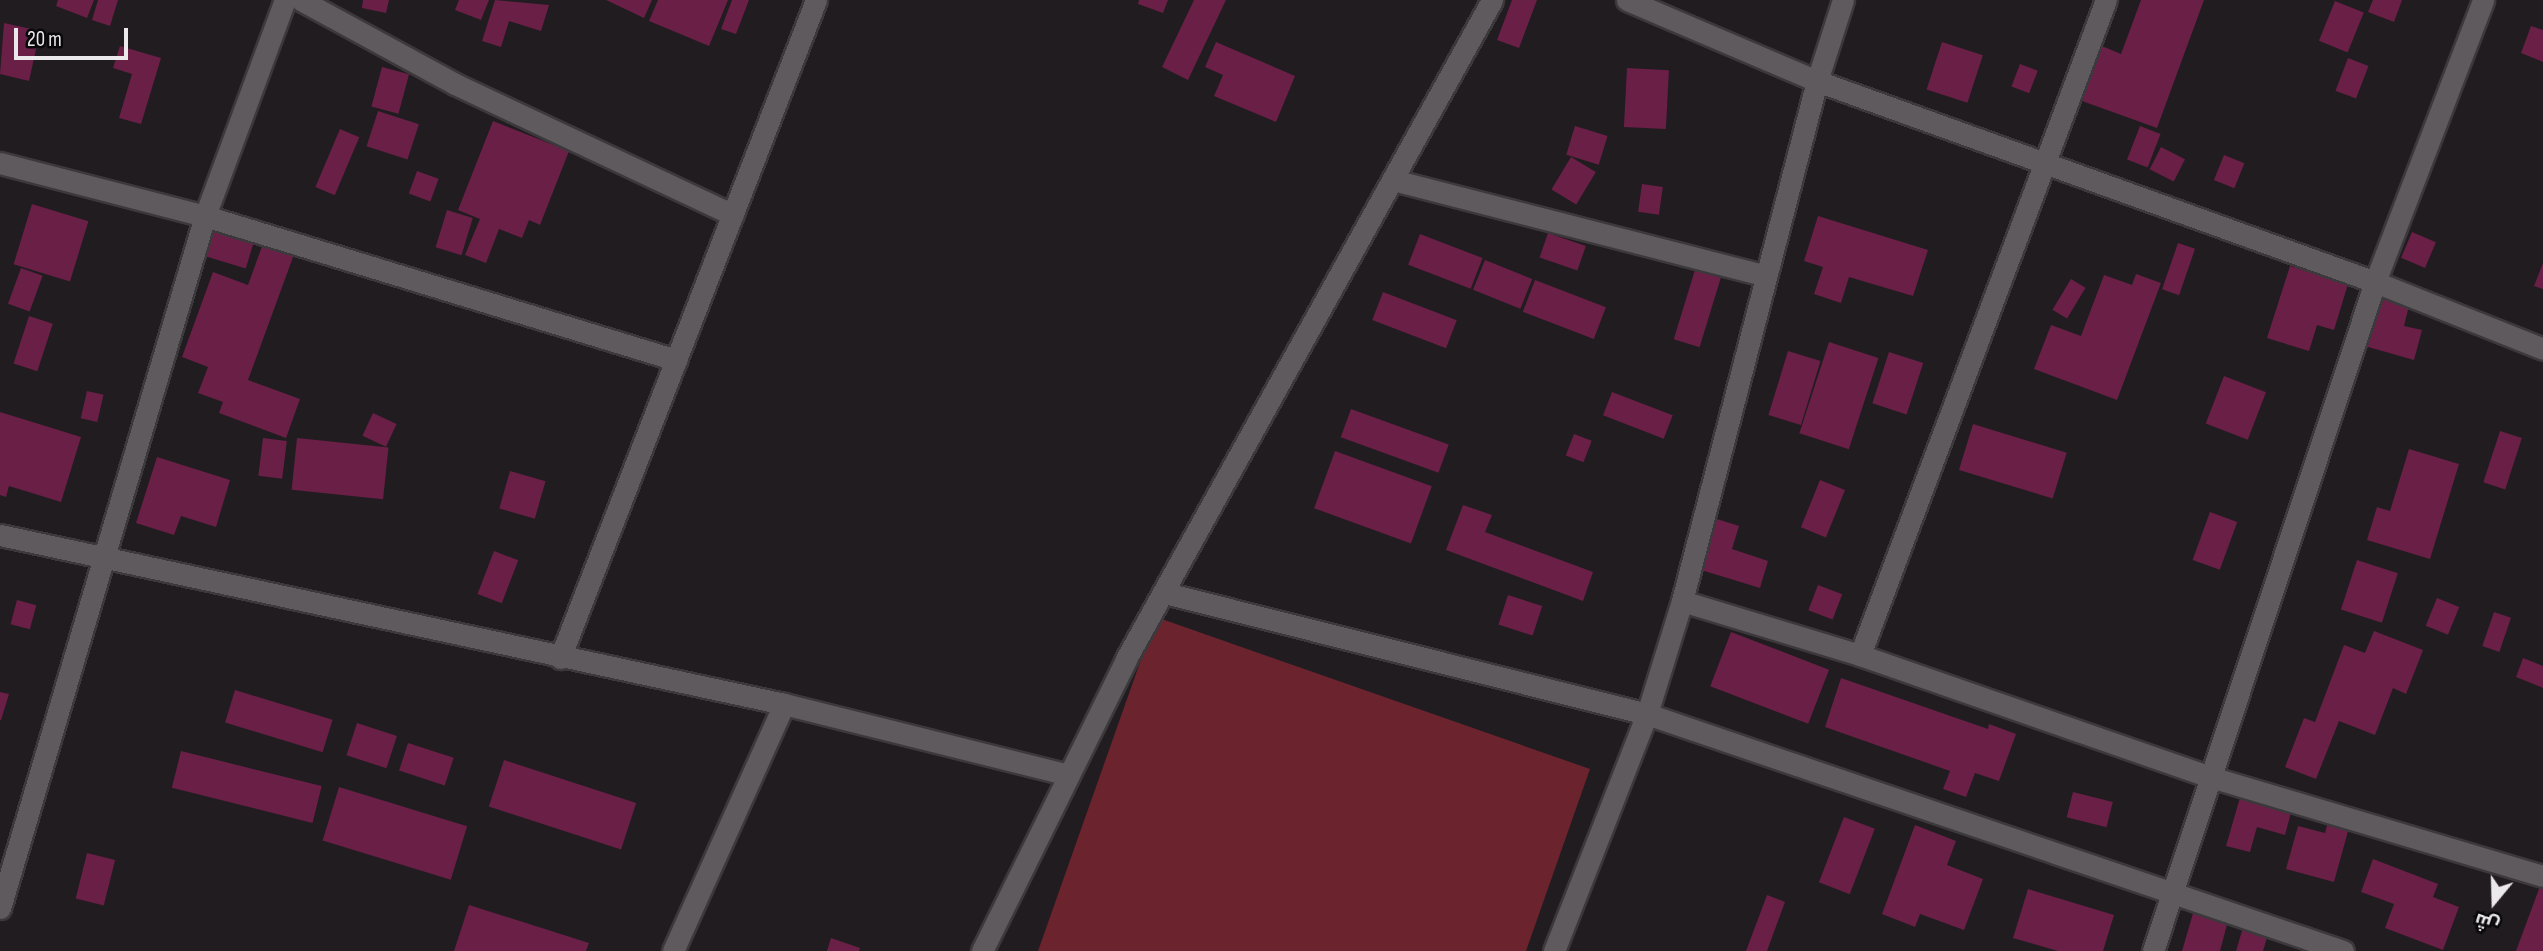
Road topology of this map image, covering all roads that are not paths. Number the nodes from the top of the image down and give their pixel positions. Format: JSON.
{"nodes":[{"id":1,"x":285,"y":0,"type":"edge"},
{"id":2,"x":301,"y":0,"type":"edge"},
{"id":3,"x":816,"y":0,"type":"edge"},
{"id":4,"x":1492,"y":0,"type":"edge"},
{"id":5,"x":1627,"y":0,"type":"edge"},
{"id":6,"x":1843,"y":0,"type":"edge"},
{"id":7,"x":2106,"y":0,"type":"edge"},
{"id":8,"x":2483,"y":0,"type":"edge"},
{"id":9,"x":1817,"y":81,"type":"junction"},
{"id":10,"x":0,"y":163,"type":"edge"},
{"id":11,"x":2046,"y":164,"type":"junction"},
{"id":12,"x":1393,"y":180,"type":"junction"},
{"id":13,"x":733,"y":215,"type":"junction"},
{"id":14,"x":205,"y":216,"type":"junction"},
{"id":15,"x":1766,"y":276,"type":"junction"},
{"id":16,"x":2375,"y":282,"type":"junction"},
{"id":17,"x":2543,"y":349,"type":"edge"},
{"id":18,"x":676,"y":360,"type":"junction"},
{"id":19,"x":0,"y":535,"type":"edge"},
{"id":20,"x":104,"y":557,"type":"junction"},
{"id":21,"x":1165,"y":593,"type":"junction"},
{"id":22,"x":1682,"y":601,"type":"junction"},
{"id":23,"x":1860,"y":655,"type":"junction"},
{"id":24,"x":560,"y":657,"type":"junction"},
{"id":25,"x":785,"y":704,"type":"junction"},
{"id":26,"x":1647,"y":714,"type":"junction"},
{"id":27,"x":1068,"y":775,"type":"junction"},
{"id":28,"x":2214,"y":778,"type":"junction"},
{"id":29,"x":2543,"y":876,"type":"edge"},
{"id":30,"x":2172,"y":891,"type":"junction"},
{"id":31,"x":0,"y":908,"type":"edge"},
{"id":32,"x":673,"y":951,"type":"edge"},
{"id":33,"x":982,"y":951,"type":"edge"},
{"id":34,"x":1554,"y":951,"type":"edge"},
{"id":35,"x":2153,"y":951,"type":"edge"},
{"id":36,"x":2343,"y":951,"type":"edge"}],
"edges":[{"from":1,"to":14,"type":"street"},
{"from":2,"to":13,"type":"street"},
{"from":3,"to":13,"type":"street"},
{"from":4,"to":12,"type":"street"},
{"from":5,"to":9,"type":"street"},
{"from":6,"to":9,"type":"street"},
{"from":7,"to":11,"type":"street"},
{"from":8,"to":16,"type":"street"},
{"from":9,"to":11,"type":"street"},
{"from":9,"to":15,"type":"street"},
{"from":10,"to":14,"type":"street"},
{"from":11,"to":16,"type":"street"},
{"from":11,"to":23,"type":"street"},
{"from":12,"to":15,"type":"street"},
{"from":12,"to":21,"type":"street"},
{"from":13,"to":18,"type":"street"},
{"from":14,"to":18,"type":"street"},
{"from":14,"to":20,"type":"street"},
{"from":15,"to":22,"type":"street"},
{"from":16,"to":17,"type":"street"},
{"from":16,"to":28,"type":"street"},
{"from":18,"to":24,"type":"street"},
{"from":19,"to":20,"type":"street"},
{"from":20,"to":24,"type":"street"},
{"from":20,"to":31,"type":"street"},
{"from":21,"to":26,"type":"street"},
{"from":21,"to":27,"type":"street"},
{"from":22,"to":23,"type":"street"},
{"from":22,"to":26,"type":"street"},
{"from":23,"to":28,"type":"street"},
{"from":24,"to":25,"type":"street"},
{"from":25,"to":27,"type":"street"},
{"from":25,"to":32,"type":"street"},
{"from":26,"to":30,"type":"street"},
{"from":26,"to":34,"type":"street"},
{"from":27,"to":33,"type":"street"},
{"from":28,"to":29,"type":"street"},
{"from":28,"to":30,"type":"street"},
{"from":30,"to":35,"type":"street"},
{"from":30,"to":36,"type":"street"}]}
